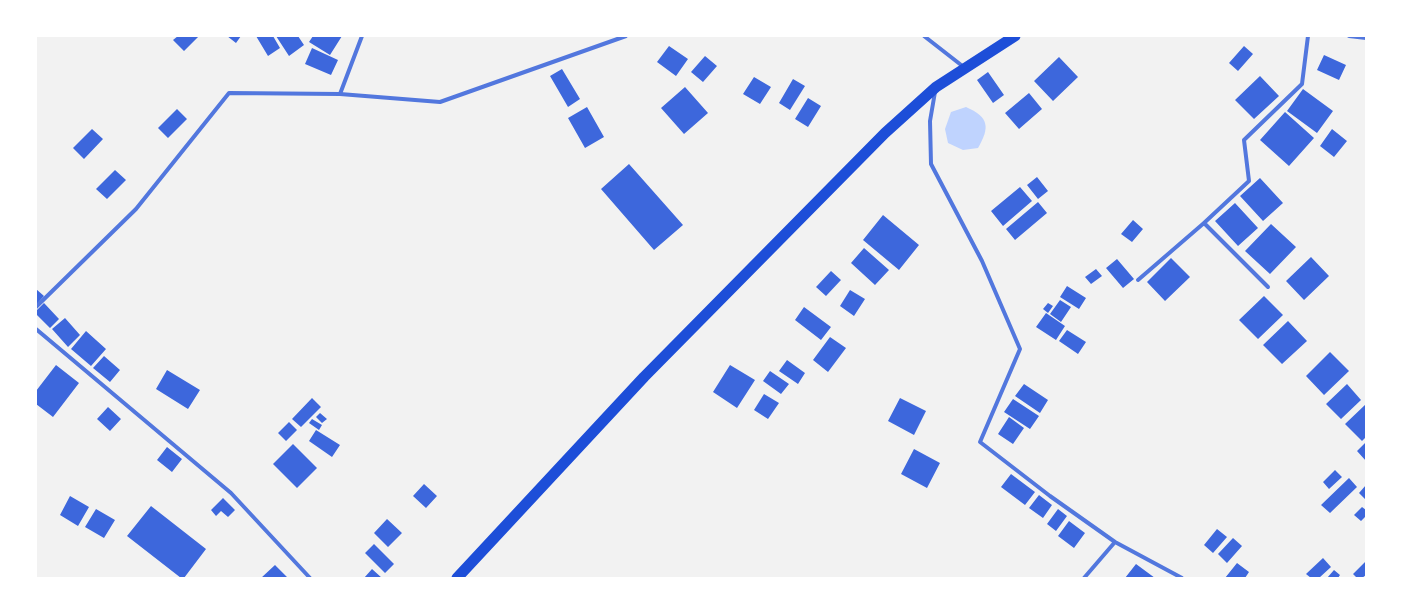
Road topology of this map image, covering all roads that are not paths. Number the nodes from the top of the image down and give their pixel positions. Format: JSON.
{"nodes":[{"id":1,"x":362,"y":36,"type":"edge"},
{"id":2,"x":626,"y":36,"type":"edge"},
{"id":3,"x":924,"y":36,"type":"edge"},
{"id":4,"x":1015,"y":36,"type":"edge"},
{"id":5,"x":1308,"y":36,"type":"edge"},
{"id":6,"x":1348,"y":36,"type":"edge"},
{"id":7,"x":1366,"y":38,"type":"edge"},
{"id":8,"x":965,"y":68,"type":"junction"},
{"id":9,"x":936,"y":87,"type":"junction"},
{"id":10,"x":340,"y":94,"type":"junction"},
{"id":11,"x":1204,"y":223,"type":"junction"},
{"id":12,"x":1138,"y":280,"type":"dead end"},
{"id":13,"x":1268,"y":287,"type":"dead end"},
{"id":14,"x":36,"y":307,"type":"edge"},
{"id":15,"x":36,"y":329,"type":"edge"},
{"id":16,"x":1115,"y":542,"type":"junction"},
{"id":17,"x":310,"y":578,"type":"edge"},
{"id":18,"x":457,"y":578,"type":"edge"},
{"id":19,"x":1084,"y":578,"type":"edge"},
{"id":20,"x":1182,"y":578,"type":"edge"}],
"edges":[{"from":1,"to":10,"type":"street"},
{"from":2,"to":10,"type":"street"},
{"from":3,"to":8,"type":"street"},
{"from":4,"to":8,"type":"highway"},
{"from":5,"to":11,"type":"street"},
{"from":6,"to":7,"type":"street"},
{"from":8,"to":9,"type":"highway"},
{"from":9,"to":16,"type":"street"},
{"from":9,"to":18,"type":"highway"},
{"from":10,"to":14,"type":"street"},
{"from":11,"to":12,"type":"street"},
{"from":11,"to":13,"type":"street"},
{"from":15,"to":17,"type":"street"},
{"from":16,"to":19,"type":"street"},
{"from":16,"to":20,"type":"street"}]}
